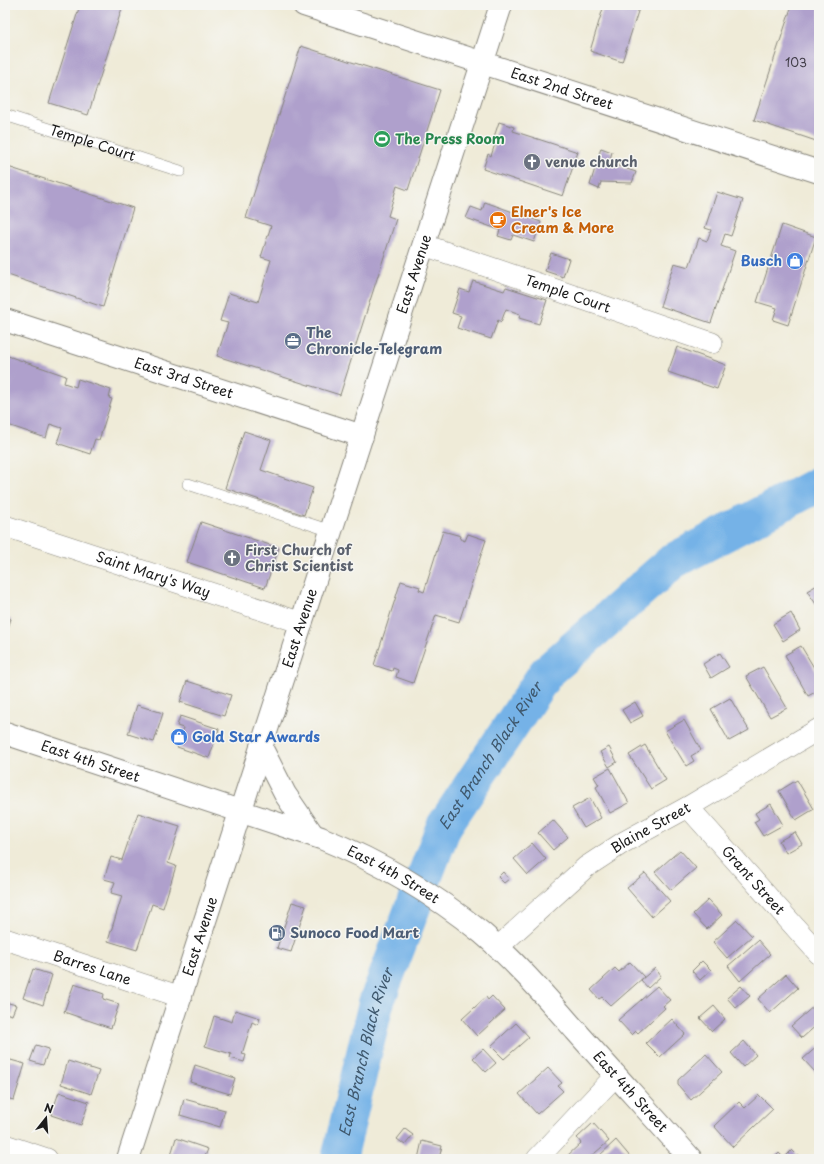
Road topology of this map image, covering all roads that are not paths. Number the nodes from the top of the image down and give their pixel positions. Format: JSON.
{"nodes":[{"id":1,"x":304,"y":5,"type":"edge"},
{"id":2,"x":501,"y":5,"type":"edge"},
{"id":3,"x":482,"y":63,"type":"junction"},
{"id":4,"x":5,"y":115,"type":"edge"},
{"id":5,"x":180,"y":171,"type":"dead end"},
{"id":6,"x":819,"y":172,"type":"edge"},
{"id":7,"x":424,"y":245,"type":"junction"},
{"id":8,"x":5,"y":320,"type":"edge"},
{"id":9,"x":712,"y":343,"type":"dead end"},
{"id":10,"x":362,"y":436,"type":"junction"},
{"id":11,"x":188,"y":484,"type":"dead end"},
{"id":12,"x":5,"y":526,"type":"edge"},
{"id":13,"x":331,"y":531,"type":"junction"},
{"id":14,"x":302,"y":623,"type":"junction"},
{"id":15,"x":819,"y":729,"type":"edge"},
{"id":16,"x":5,"y":733,"type":"edge"},
{"id":17,"x":261,"y":747,"type":"junction"},
{"id":18,"x":688,"y":807,"type":"junction"},
{"id":19,"x":241,"y":810,"type":"junction"},
{"id":20,"x":317,"y":837,"type":"junction"},
{"id":21,"x":5,"y":939,"type":"edge"},
{"id":22,"x":490,"y":941,"type":"junction"},
{"id":23,"x":819,"y":954,"type":"edge"},
{"id":24,"x":181,"y":997,"type":"junction"},
{"id":25,"x":616,"y":1075,"type":"junction"},
{"id":26,"x":5,"y":1145,"type":"edge"},
{"id":27,"x":47,"y":1159,"type":"edge"},
{"id":28,"x":128,"y":1159,"type":"edge"},
{"id":29,"x":537,"y":1159,"type":"edge"},
{"id":30,"x":691,"y":1159,"type":"edge"}],
"edges":[{"from":1,"to":3,"type":"street","name":"East 2nd Street"},
{"from":2,"to":3,"type":"street","name":"East Avenue"},
{"from":3,"to":6,"type":"street","name":"East 2nd Street"},
{"from":3,"to":7,"type":"street","name":"East Avenue"},
{"from":4,"to":5,"type":"lane","name":"Temple Court"},
{"from":7,"to":9,"type":"street","name":"Temple Court"},
{"from":7,"to":10,"type":"street","name":"East Avenue"},
{"from":8,"to":10,"type":"street","name":"East 3rd Street"},
{"from":10,"to":13,"type":"street","name":"East Avenue"},
{"from":11,"to":13,"type":"lane"},
{"from":12,"to":14,"type":"street","name":"Saint Mary's Way"},
{"from":13,"to":14,"type":"street","name":"East Avenue"},
{"from":14,"to":17,"type":"street","name":"East Avenue"},
{"from":15,"to":18,"type":"street","name":"Blaine Street"},
{"from":16,"to":19,"type":"street","name":"East 4th Street"},
{"from":17,"to":19,"type":"street","name":"East Avenue"},
{"from":17,"to":20,"type":"street"},
{"from":18,"to":22,"type":"street","name":"Blaine Street"},
{"from":18,"to":23,"type":"street","name":"Grant Street"},
{"from":19,"to":20,"type":"street","name":"East 4th Street"},
{"from":19,"to":24,"type":"street","name":"East Avenue"},
{"from":20,"to":22,"type":"street","name":"East 4th Street"},
{"from":21,"to":24,"type":"street","name":"Barres Lane"},
{"from":22,"to":25,"type":"street","name":"East 4th Street"},
{"from":24,"to":28,"type":"street","name":"East Avenue"},
{"from":25,"to":29,"type":"street"},
{"from":25,"to":30,"type":"street","name":"East 4th Street"},
{"from":26,"to":27,"type":"street"}]}
